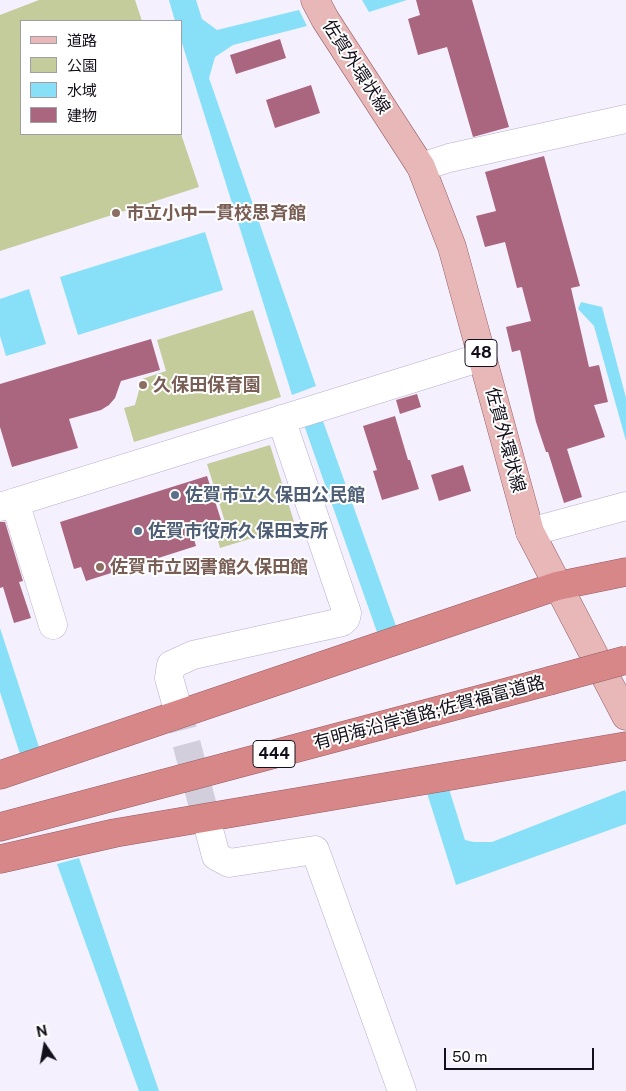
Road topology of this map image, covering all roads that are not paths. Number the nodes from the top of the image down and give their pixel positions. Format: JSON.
{"nodes":[{"id":1,"x":315,"y":0,"type":"edge"},
{"id":2,"x":626,"y":118,"type":"edge"},
{"id":3,"x":420,"y":167,"type":"junction"},
{"id":4,"x":482,"y":357,"type":"junction"},
{"id":5,"x":281,"y":419,"type":"junction"},
{"id":6,"x":8,"y":504,"type":"edge"},
{"id":7,"x":626,"y":506,"type":"edge"},
{"id":8,"x":530,"y":532,"type":"junction"},
{"id":9,"x":626,"y":572,"type":"edge"},
{"id":10,"x":557,"y":586,"type":"junction"},
{"id":11,"x":53,"y":625,"type":"dead end"},
{"id":12,"x":626,"y":660,"type":"edge"},
{"id":13,"x":176,"y":703,"type":"tunnel mouth"},
{"id":14,"x":626,"y":716,"type":"edge"},
{"id":15,"x":626,"y":746,"type":"edge"},
{"id":16,"x":0,"y":775,"type":"edge"},
{"id":17,"x":208,"y":826,"type":"tunnel mouth"},
{"id":18,"x":0,"y":827,"type":"edge"},
{"id":19,"x":0,"y":859,"type":"edge"},
{"id":20,"x":402,"y":1091,"type":"edge"}],
"edges":[{"from":1,"to":3,"type":"main road","name":"佐賀外環状線","number":"48"},
{"from":2,"to":3,"type":"street"},
{"from":3,"to":4,"type":"main road","name":"佐賀外環状線","number":"48"},
{"from":4,"to":5,"type":"street"},
{"from":4,"to":8,"type":"main road","name":"佐賀外環状線","number":"48"},
{"from":5,"to":6,"type":"street"},
{"from":5,"to":13,"type":"street"},
{"from":6,"to":11,"type":"street"},
{"from":7,"to":8,"type":"street"},
{"from":8,"to":10,"type":"main road","name":"佐賀外環状線","number":"48"},
{"from":9,"to":10,"type":"highway"},
{"from":10,"to":14,"type":"main road","name":"佐賀外環状線","number":"48"},
{"from":10,"to":16,"type":"highway"},
{"from":12,"to":18,"type":"highway","name":"有明海沿岸道路;佐賀福富道路","number":"444","bridge":true},
{"from":15,"to":19,"type":"highway"},
{"from":17,"to":20,"type":"street"}]}
